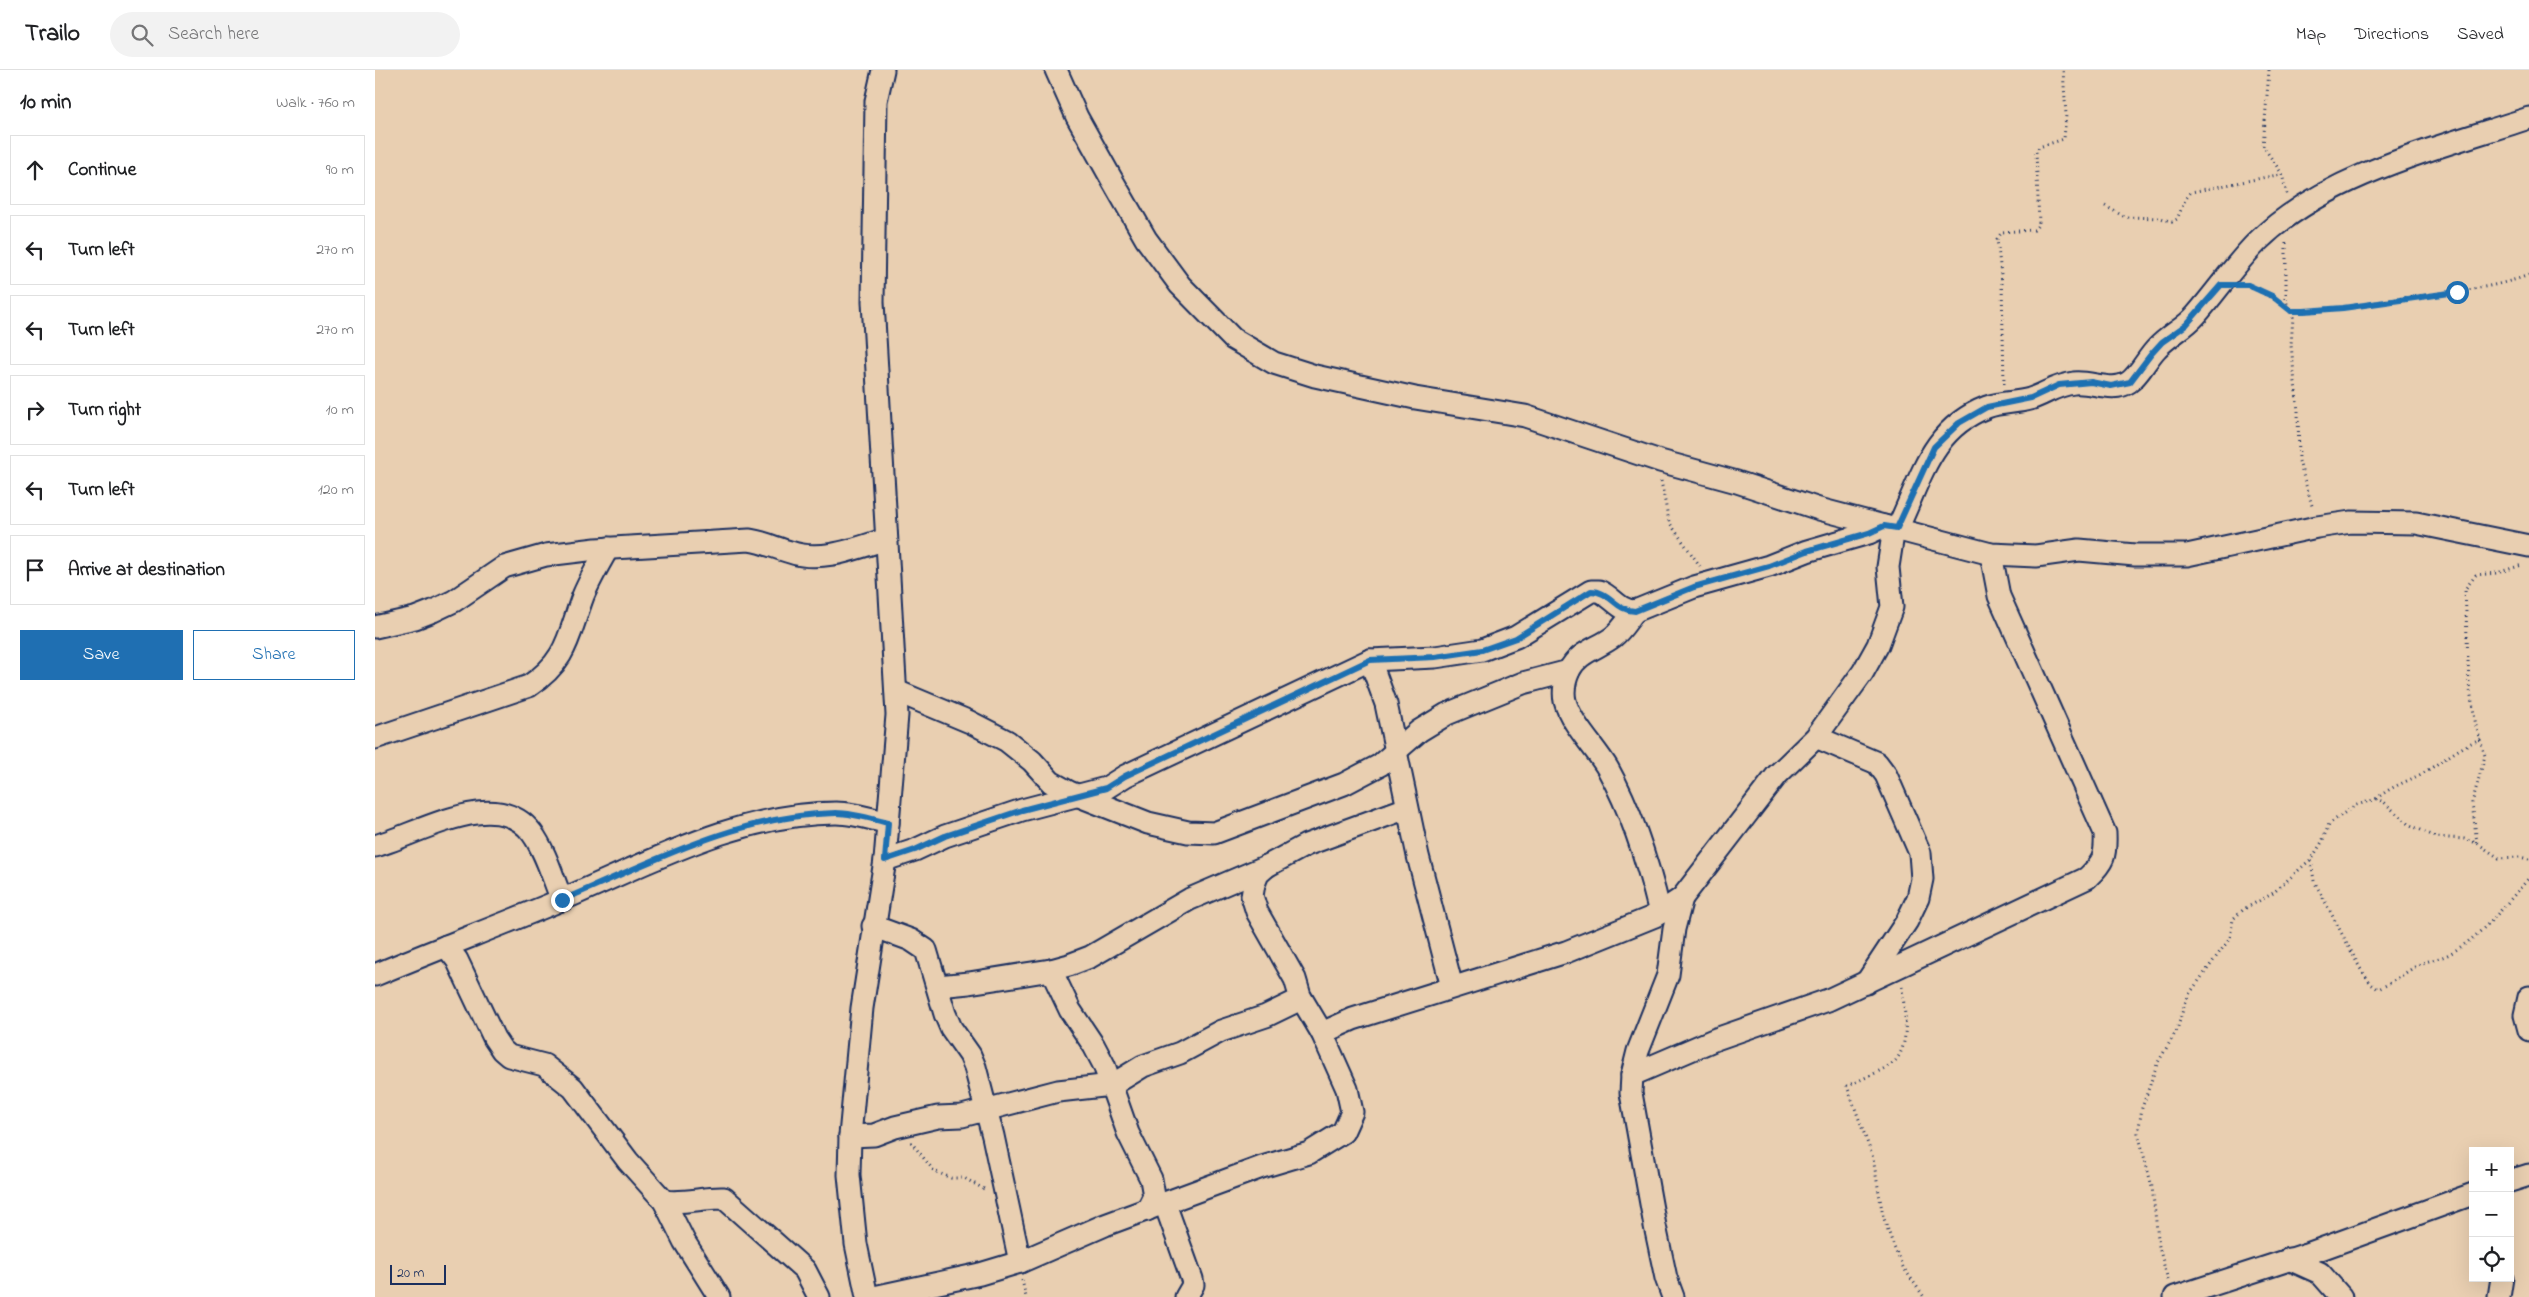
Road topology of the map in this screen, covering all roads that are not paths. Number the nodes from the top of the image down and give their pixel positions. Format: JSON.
{"nodes":[{"id":1,"x":883,"y":70,"type":"edge"},
{"id":2,"x":1056,"y":70,"type":"edge"},
{"id":3,"x":2529,"y":118,"type":"edge"},
{"id":4,"x":1892,"y":527,"type":"junction"},
{"id":5,"x":886,"y":539,"type":"junction"},
{"id":6,"x":2529,"y":546,"type":"edge"},
{"id":7,"x":608,"y":548,"type":"junction"},
{"id":8,"x":1991,"y":554,"type":"junction"},
{"id":9,"x":1635,"y":611,"type":"junction"},
{"id":10,"x":375,"y":627,"type":"edge"},
{"id":11,"x":1370,"y":660,"type":"junction"},
{"id":12,"x":1569,"y":671,"type":"junction"},
{"id":13,"x":896,"y":691,"type":"junction"},
{"id":14,"x":1816,"y":737,"type":"junction"},
{"id":15,"x":375,"y":738,"type":"edge"},
{"id":16,"x":1396,"y":751,"type":"junction"},
{"id":17,"x":1075,"y":795,"type":"junction"},
{"id":18,"x":1407,"y":808,"type":"junction"},
{"id":19,"x":888,"y":823,"type":"junction"},
{"id":20,"x":375,"y":846,"type":"edge"},
{"id":21,"x":885,"y":860,"type":"junction"},
{"id":22,"x":1267,"y":866,"type":"junction"},
{"id":23,"x":1682,"y":898,"type":"junction"},
{"id":24,"x":562,"y":900,"type":"junction"},
{"id":25,"x":1660,"y":913,"type":"junction"},
{"id":26,"x":873,"y":926,"type":"junction"},
{"id":27,"x":446,"y":946,"type":"junction"},
{"id":28,"x":1051,"y":970,"type":"junction"},
{"id":29,"x":375,"y":975,"type":"edge"},
{"id":30,"x":1866,"y":983,"type":"junction"},
{"id":31,"x":938,"y":986,"type":"junction"},
{"id":32,"x":1452,"y":987,"type":"junction"},
{"id":33,"x":2529,"y":997,"type":"edge"},
{"id":34,"x":1301,"y":999,"type":"junction"},
{"id":35,"x":2529,"y":1030,"type":"edge"},
{"id":36,"x":1322,"y":1033,"type":"junction"},
{"id":37,"x":1632,"y":1075,"type":"junction"},
{"id":38,"x":1112,"y":1085,"type":"junction"},
{"id":39,"x":985,"y":1111,"type":"junction"},
{"id":40,"x":850,"y":1136,"type":"junction"},
{"id":41,"x":2529,"y":1175,"type":"edge"},
{"id":42,"x":2514,"y":1180,"type":"edge"},
{"id":43,"x":2469,"y":1198,"type":"edge"},
{"id":44,"x":664,"y":1201,"type":"junction"},
{"id":45,"x":1156,"y":1207,"type":"junction"},
{"id":46,"x":2289,"y":1260,"type":"junction"},
{"id":47,"x":1020,"y":1262,"type":"junction"},
{"id":48,"x":2501,"y":1282,"type":"edge"},
{"id":49,"x":2173,"y":1293,"type":"edge"},
{"id":50,"x":719,"y":1297,"type":"edge"},
{"id":51,"x":819,"y":1297,"type":"edge"},
{"id":52,"x":867,"y":1297,"type":"edge"},
{"id":53,"x":874,"y":1297,"type":"edge"},
{"id":54,"x":1186,"y":1297,"type":"edge"},
{"id":55,"x":1673,"y":1297,"type":"edge"},
{"id":56,"x":2341,"y":1297,"type":"edge"},
{"id":57,"x":2499,"y":1297,"type":"edge"}],
"edges":[{"from":1,"to":5,"type":"street"},
{"from":2,"to":4,"type":"street"},
{"from":3,"to":4,"type":"street"},
{"from":4,"to":8,"type":"street"},
{"from":4,"to":9,"type":"street"},
{"from":4,"to":14,"type":"street"},
{"from":5,"to":7,"type":"street"},
{"from":5,"to":13,"type":"street"},
{"from":6,"to":8,"type":"street"},
{"from":7,"to":10,"type":"street"},
{"from":7,"to":15,"type":"street"},
{"from":8,"to":30,"type":"street"},
{"from":9,"to":11,"type":"street"},
{"from":9,"to":12,"type":"street"},
{"from":11,"to":16,"type":"street"},
{"from":11,"to":17,"type":"street"},
{"from":12,"to":16,"type":"street"},
{"from":12,"to":25,"type":"street"},
{"from":13,"to":17,"type":"street"},
{"from":13,"to":19,"type":"street"},
{"from":14,"to":23,"type":"street"},
{"from":14,"to":30,"type":"street"},
{"from":16,"to":17,"type":"street"},
{"from":16,"to":18,"type":"street"},
{"from":17,"to":21,"type":"street"},
{"from":18,"to":22,"type":"street"},
{"from":18,"to":32,"type":"street"},
{"from":19,"to":21,"type":"street"},
{"from":19,"to":24,"type":"street"},
{"from":20,"to":24,"type":"street"},
{"from":21,"to":26,"type":"street"},
{"from":22,"to":28,"type":"street"},
{"from":22,"to":34,"type":"street"},
{"from":23,"to":25,"type":"street"},
{"from":23,"to":37,"type":"street"},
{"from":24,"to":27,"type":"street"},
{"from":25,"to":32,"type":"street"},
{"from":26,"to":31,"type":"street"},
{"from":26,"to":40,"type":"street"},
{"from":27,"to":29,"type":"street"},
{"from":27,"to":44,"type":"street"},
{"from":28,"to":31,"type":"street"},
{"from":28,"to":38,"type":"street"},
{"from":30,"to":37,"type":"street"},
{"from":31,"to":39,"type":"street"},
{"from":32,"to":36,"type":"street"},
{"from":33,"to":35,"type":"street"},
{"from":34,"to":36,"type":"street"},
{"from":34,"to":38,"type":"street"},
{"from":36,"to":45,"type":"street"},
{"from":37,"to":55,"type":"street"},
{"from":38,"to":39,"type":"street"},
{"from":38,"to":45,"type":"street"},
{"from":39,"to":40,"type":"street"},
{"from":39,"to":47,"type":"street"},
{"from":40,"to":52,"type":"street"},
{"from":41,"to":42,"type":"street"},
{"from":43,"to":46,"type":"street"},
{"from":44,"to":50,"type":"street"},
{"from":44,"to":51,"type":"street"},
{"from":45,"to":47,"type":"street"},
{"from":45,"to":54,"type":"street"},
{"from":46,"to":49,"type":"street"},
{"from":46,"to":56,"type":"street"},
{"from":47,"to":53,"type":"street"},
{"from":48,"to":57,"type":"street"}]}
